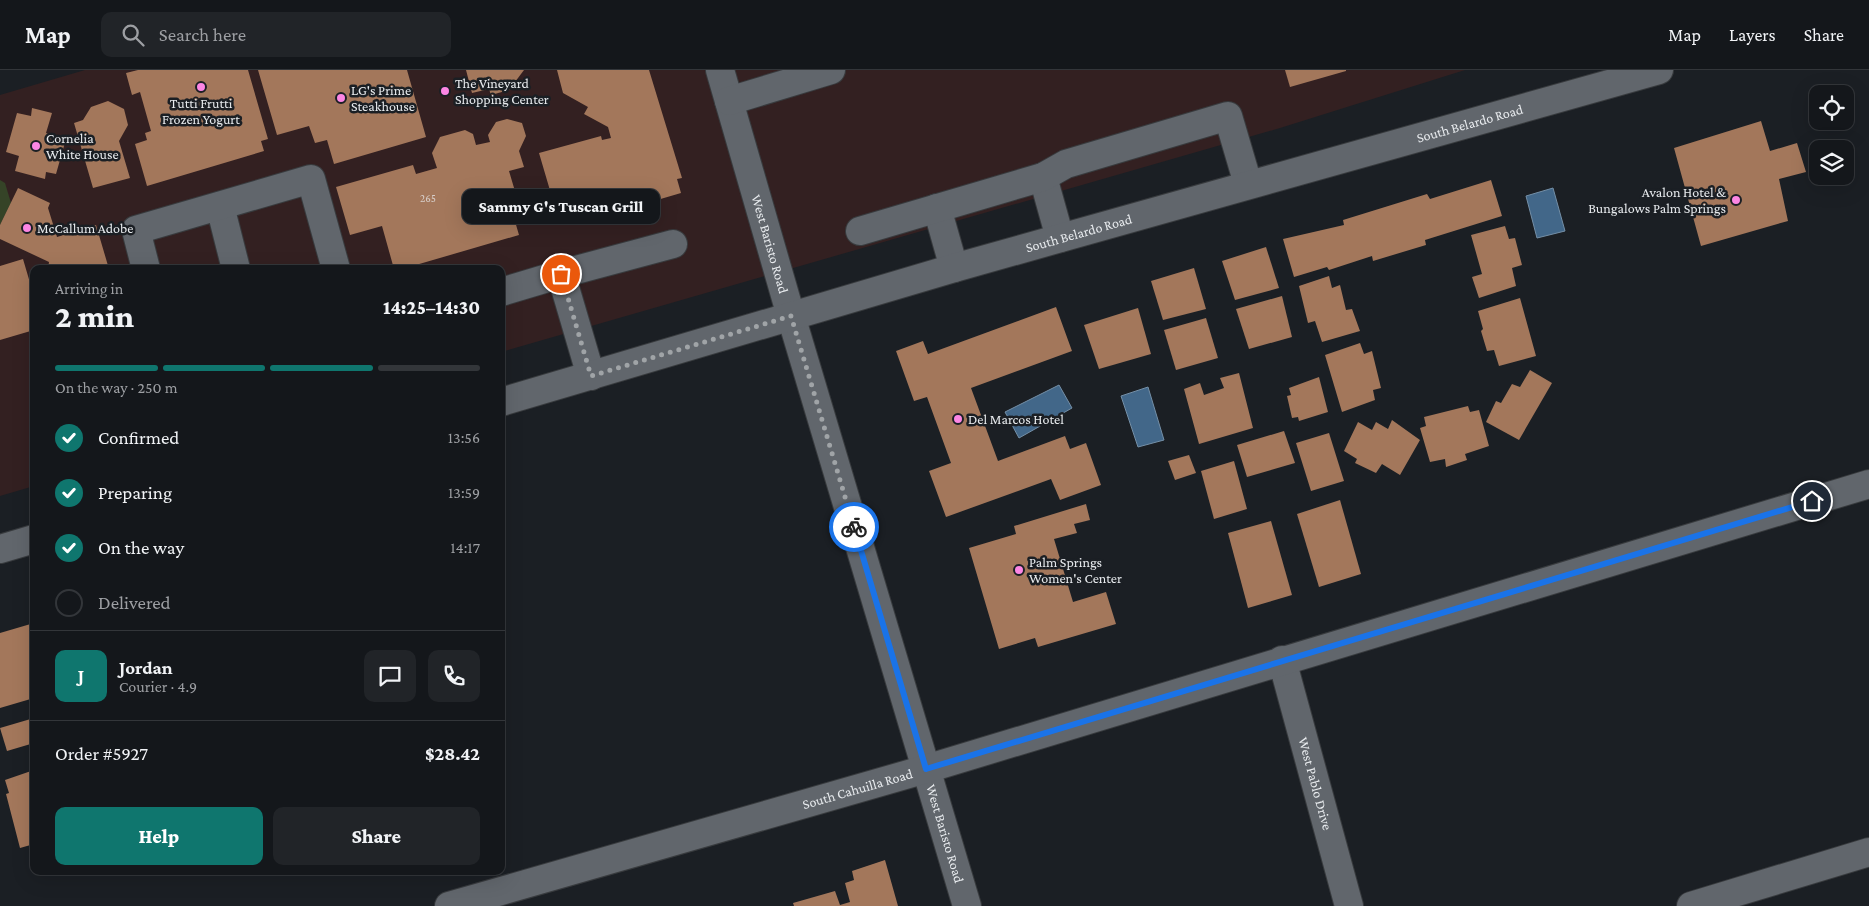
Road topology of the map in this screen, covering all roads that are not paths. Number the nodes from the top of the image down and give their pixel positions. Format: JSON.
{"nodes":[{"id":1,"x":720,"y":70,"type":"edge"},
{"id":2,"x":831,"y":70,"type":"edge"},
{"id":3,"x":1659,"y":70,"type":"edge"},
{"id":4,"x":729,"y":101,"type":"junction"},
{"id":5,"x":1043,"y":177,"type":"junction"},
{"id":6,"x":1248,"y":184,"type":"junction"},
{"id":7,"x":220,"y":206,"type":"junction"},
{"id":8,"x":937,"y":208,"type":"junction"},
{"id":9,"x":860,"y":231,"type":"dead end"},
{"id":10,"x":1060,"y":238,"type":"junction"},
{"id":11,"x":673,"y":244,"type":"dead end"},
{"id":12,"x":145,"y":265,"type":"edge"},
{"id":13,"x":235,"y":265,"type":"edge"},
{"id":14,"x":335,"y":265,"type":"edge"},
{"id":15,"x":954,"y":268,"type":"junction"},
{"id":16,"x":561,"y":274,"type":"junction"},
{"id":17,"x":505,"y":291,"type":"edge"},
{"id":18,"x":791,"y":316,"type":"junction"},
{"id":19,"x":591,"y":376,"type":"junction"},
{"id":20,"x":505,"y":401,"type":"edge"},
{"id":21,"x":1869,"y":484,"type":"edge"},
{"id":22,"x":30,"y":540,"type":"edge"},
{"id":23,"x":0,"y":549,"type":"edge"},
{"id":24,"x":1282,"y":660,"type":"junction"},
{"id":25,"x":926,"y":769,"type":"junction"},
{"id":26,"x":1869,"y":852,"type":"edge"},
{"id":27,"x":527,"y":895,"type":"edge"},
{"id":28,"x":449,"y":906,"type":"edge"},
{"id":29,"x":967,"y":906,"type":"edge"},
{"id":30,"x":1349,"y":906,"type":"edge"},
{"id":31,"x":1691,"y":906,"type":"edge"}],
"edges":[{"from":1,"to":4,"type":"street","name":"West Baristo Road"},
{"from":2,"to":4,"type":"street"},
{"from":3,"to":6,"type":"street","name":"South Belardo Road"},
{"from":4,"to":18,"type":"street","name":"West Baristo Road"},
{"from":5,"to":6,"type":"street"},
{"from":5,"to":8,"type":"street"},
{"from":5,"to":10,"type":"street"},
{"from":6,"to":10,"type":"street","name":"South Belardo Road"},
{"from":7,"to":12,"type":"street"},
{"from":7,"to":13,"type":"street"},
{"from":7,"to":14,"type":"street"},
{"from":8,"to":9,"type":"street"},
{"from":8,"to":15,"type":"street"},
{"from":10,"to":15,"type":"street","name":"South Belardo Road"},
{"from":11,"to":16,"type":"street"},
{"from":15,"to":18,"type":"street","name":"South Belardo Road"},
{"from":16,"to":17,"type":"street"},
{"from":16,"to":19,"type":"street"},
{"from":18,"to":19,"type":"street","name":"South Belardo Road"},
{"from":18,"to":25,"type":"street","name":"West Baristo Road"},
{"from":19,"to":20,"type":"street","name":"South Belardo Road"},
{"from":21,"to":24,"type":"street","name":"South Cahuilla Road"},
{"from":22,"to":23,"type":"street"},
{"from":24,"to":25,"type":"street","name":"South Cahuilla Road"},
{"from":24,"to":30,"type":"street","name":"West Pablo Drive"},
{"from":25,"to":27,"type":"street","name":"South Cahuilla Road"},
{"from":25,"to":29,"type":"street","name":"West Baristo Road"},
{"from":26,"to":31,"type":"street"},
{"from":27,"to":28,"type":"street","name":"South Cahuilla Road"}]}
